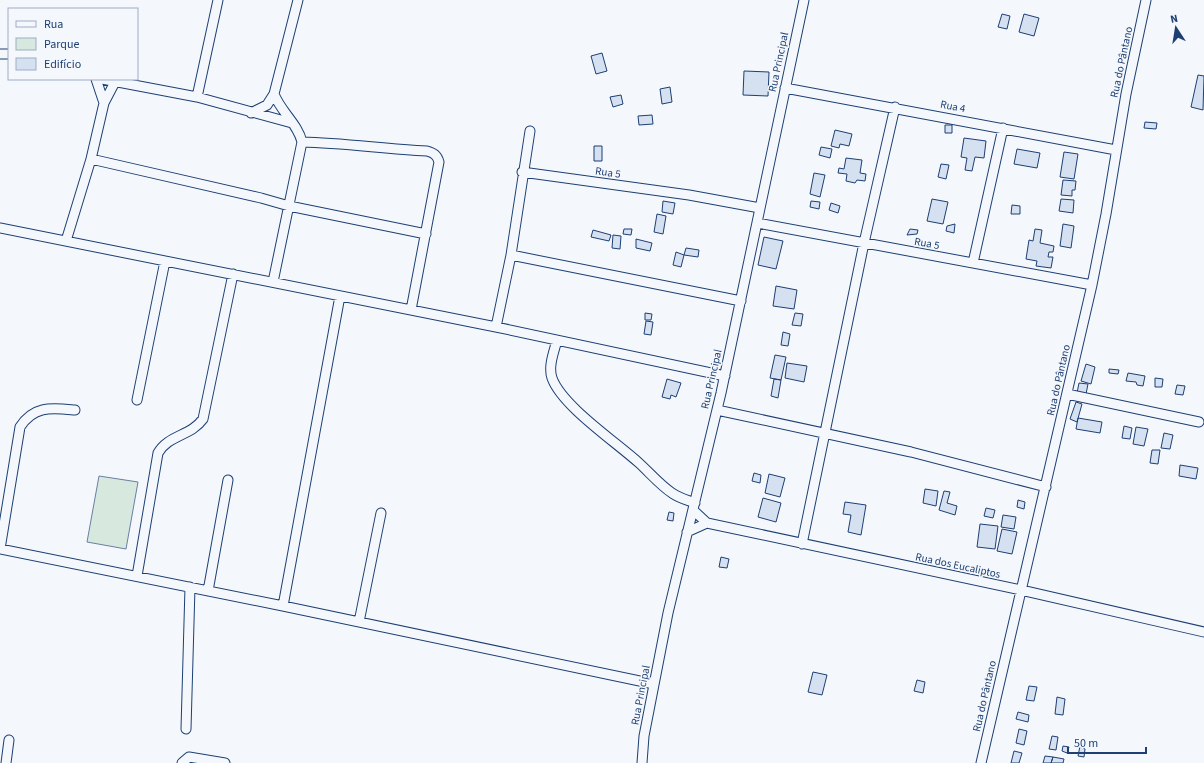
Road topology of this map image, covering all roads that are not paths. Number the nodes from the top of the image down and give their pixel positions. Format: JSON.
{"nodes":[{"id":1,"x":218,"y":0,"type":"edge"},
{"id":2,"x":298,"y":0,"type":"edge"},
{"id":3,"x":804,"y":0,"type":"edge"},
{"id":4,"x":1146,"y":0,"type":"edge"},
{"id":5,"x":96,"y":80,"type":"edge"},
{"id":6,"x":106,"y":80,"type":"edge"},
{"id":7,"x":115,"y":82,"type":"junction"},
{"id":8,"x":785,"y":88,"type":"junction"},
{"id":9,"x":274,"y":94,"type":"junction"},
{"id":10,"x":197,"y":97,"type":"junction"},
{"id":11,"x":104,"y":103,"type":"junction"},
{"id":12,"x":896,"y":107,"type":"junction"},
{"id":13,"x":251,"y":113,"type":"junction"},
{"id":14,"x":292,"y":123,"type":"junction"},
{"id":15,"x":1003,"y":128,"type":"junction"},
{"id":16,"x":530,"y":131,"type":"dead end"},
{"id":17,"x":302,"y":142,"type":"junction"},
{"id":18,"x":1116,"y":150,"type":"junction"},
{"id":19,"x":91,"y":159,"type":"junction"},
{"id":20,"x":522,"y":172,"type":"junction"},
{"id":21,"x":289,"y":206,"type":"junction"},
{"id":22,"x":760,"y":208,"type":"junction"},
{"id":23,"x":757,"y":223,"type":"junction"},
{"id":24,"x":0,"y":228,"type":"edge"},
{"id":25,"x":426,"y":234,"type":"junction"},
{"id":26,"x":66,"y":241,"type":"junction"},
{"id":27,"x":864,"y":243,"type":"junction"},
{"id":28,"x":510,"y":255,"type":"junction"},
{"id":29,"x":166,"y":261,"type":"junction"},
{"id":30,"x":973,"y":263,"type":"junction"},
{"id":31,"x":233,"y":274,"type":"junction"},
{"id":32,"x":273,"y":282,"type":"junction"},
{"id":33,"x":1092,"y":285,"type":"junction"},
{"id":34,"x":340,"y":296,"type":"junction"},
{"id":35,"x":741,"y":301,"type":"junction"},
{"id":36,"x":411,"y":310,"type":"junction"},
{"id":37,"x":496,"y":327,"type":"junction"},
{"id":38,"x":557,"y":340,"type":"junction"},
{"id":39,"x":725,"y":376,"type":"junction"},
{"id":40,"x":1067,"y":394,"type":"junction"},
{"id":41,"x":137,"y":400,"type":"dead end"},
{"id":42,"x":75,"y":410,"type":"dead end"},
{"id":43,"x":717,"y":410,"type":"junction"},
{"id":44,"x":1199,"y":422,"type":"dead end"},
{"id":45,"x":825,"y":434,"type":"junction"},
{"id":46,"x":228,"y":480,"type":"dead end"},
{"id":47,"x":1046,"y":487,"type":"junction"},
{"id":48,"x":694,"y":506,"type":"junction"},
{"id":49,"x":381,"y":513,"type":"dead end"},
{"id":50,"x":707,"y":523,"type":"junction"},
{"id":51,"x":687,"y":532,"type":"junction"},
{"id":52,"x":802,"y":544,"type":"junction"},
{"id":53,"x":0,"y":549,"type":"edge"},
{"id":54,"x":137,"y":576,"type":"junction"},
{"id":55,"x":190,"y":587,"type":"junction"},
{"id":56,"x":1021,"y":590,"type":"junction"},
{"id":57,"x":208,"y":591,"type":"junction"},
{"id":58,"x":283,"y":606,"type":"junction"},
{"id":59,"x":359,"y":622,"type":"junction"},
{"id":60,"x":1204,"y":632,"type":"edge"},
{"id":61,"x":654,"y":684,"type":"junction"},
{"id":62,"x":186,"y":730,"type":"dead end"},
{"id":63,"x":9,"y":740,"type":"dead end"},
{"id":64,"x":6,"y":763,"type":"edge"},
{"id":65,"x":182,"y":763,"type":"edge"},
{"id":66,"x":225,"y":763,"type":"edge"},
{"id":67,"x":642,"y":763,"type":"edge"},
{"id":68,"x":981,"y":763,"type":"edge"}],
"edges":[{"from":1,"to":10,"type":"street"},
{"from":2,"to":9,"type":"street"},
{"from":3,"to":8,"type":"street","name":"Rua Principal"},
{"from":4,"to":18,"type":"street","name":"Rua do Pântano"},
{"from":5,"to":11,"type":"street"},
{"from":6,"to":7,"type":"street"},
{"from":7,"to":10,"type":"street"},
{"from":7,"to":11,"type":"street"},
{"from":8,"to":12,"type":"street","name":"Rua 4"},
{"from":8,"to":22,"type":"street","name":"Rua Principal"},
{"from":9,"to":13,"type":"street"},
{"from":9,"to":14,"type":"street"},
{"from":10,"to":13,"type":"street"},
{"from":11,"to":19,"type":"street"},
{"from":12,"to":15,"type":"street","name":"Rua 4"},
{"from":12,"to":27,"type":"street"},
{"from":13,"to":14,"type":"street"},
{"from":14,"to":17,"type":"street"},
{"from":15,"to":18,"type":"street","name":"Rua 4"},
{"from":15,"to":30,"type":"street"},
{"from":16,"to":20,"type":"street"},
{"from":17,"to":21,"type":"street"},
{"from":17,"to":25,"type":"street"},
{"from":18,"to":33,"type":"street","name":"Rua do Pântano"},
{"from":19,"to":21,"type":"street"},
{"from":19,"to":26,"type":"street"},
{"from":20,"to":22,"type":"street","name":"Rua 5"},
{"from":20,"to":28,"type":"street"},
{"from":21,"to":25,"type":"street"},
{"from":21,"to":32,"type":"street"},
{"from":22,"to":23,"type":"street","name":"Rua Principal"},
{"from":23,"to":27,"type":"street","name":"Rua 5"},
{"from":23,"to":35,"type":"street","name":"Rua Principal"},
{"from":24,"to":26,"type":"street"},
{"from":25,"to":36,"type":"street"},
{"from":26,"to":29,"type":"street"},
{"from":27,"to":30,"type":"street","name":"Rua 5"},
{"from":27,"to":45,"type":"street"},
{"from":28,"to":35,"type":"street"},
{"from":28,"to":37,"type":"street"},
{"from":29,"to":31,"type":"street"},
{"from":29,"to":41,"type":"street"},
{"from":30,"to":33,"type":"street","name":"Rua 5"},
{"from":31,"to":32,"type":"street"},
{"from":31,"to":54,"type":"street"},
{"from":32,"to":34,"type":"street"},
{"from":33,"to":40,"type":"street","name":"Rua do Pântano"},
{"from":34,"to":36,"type":"street"},
{"from":34,"to":58,"type":"street"},
{"from":35,"to":39,"type":"street","name":"Rua Principal"},
{"from":36,"to":37,"type":"street"},
{"from":37,"to":38,"type":"street"},
{"from":38,"to":39,"type":"street"},
{"from":38,"to":48,"type":"street"},
{"from":39,"to":43,"type":"street","name":"Rua Principal"},
{"from":40,"to":44,"type":"street"},
{"from":40,"to":47,"type":"street","name":"Rua do Pântano"},
{"from":42,"to":53,"type":"street"},
{"from":43,"to":45,"type":"street"},
{"from":43,"to":48,"type":"street","name":"Rua Principal"},
{"from":45,"to":47,"type":"street"},
{"from":45,"to":52,"type":"street"},
{"from":46,"to":57,"type":"street"},
{"from":47,"to":56,"type":"street","name":"Rua do Pântano"},
{"from":48,"to":50,"type":"street"},
{"from":48,"to":51,"type":"street","name":"Rua Principal"},
{"from":49,"to":59,"type":"street"},
{"from":50,"to":51,"type":"street"},
{"from":50,"to":52,"type":"street","name":"Rua dos Eucaliptos"},
{"from":51,"to":61,"type":"street","name":"Rua Principal"},
{"from":52,"to":56,"type":"street","name":"Rua dos Eucaliptos"},
{"from":53,"to":54,"type":"street"},
{"from":54,"to":55,"type":"street"},
{"from":55,"to":57,"type":"street"},
{"from":55,"to":62,"type":"street"},
{"from":56,"to":60,"type":"street","name":"Rua dos Eucaliptos"},
{"from":56,"to":68,"type":"street","name":"Rua do Pântano"},
{"from":57,"to":58,"type":"street"},
{"from":58,"to":59,"type":"street"},
{"from":59,"to":61,"type":"street"},
{"from":61,"to":67,"type":"street","name":"Rua Principal"},
{"from":63,"to":64,"type":"street"},
{"from":65,"to":66,"type":"street"}]}
